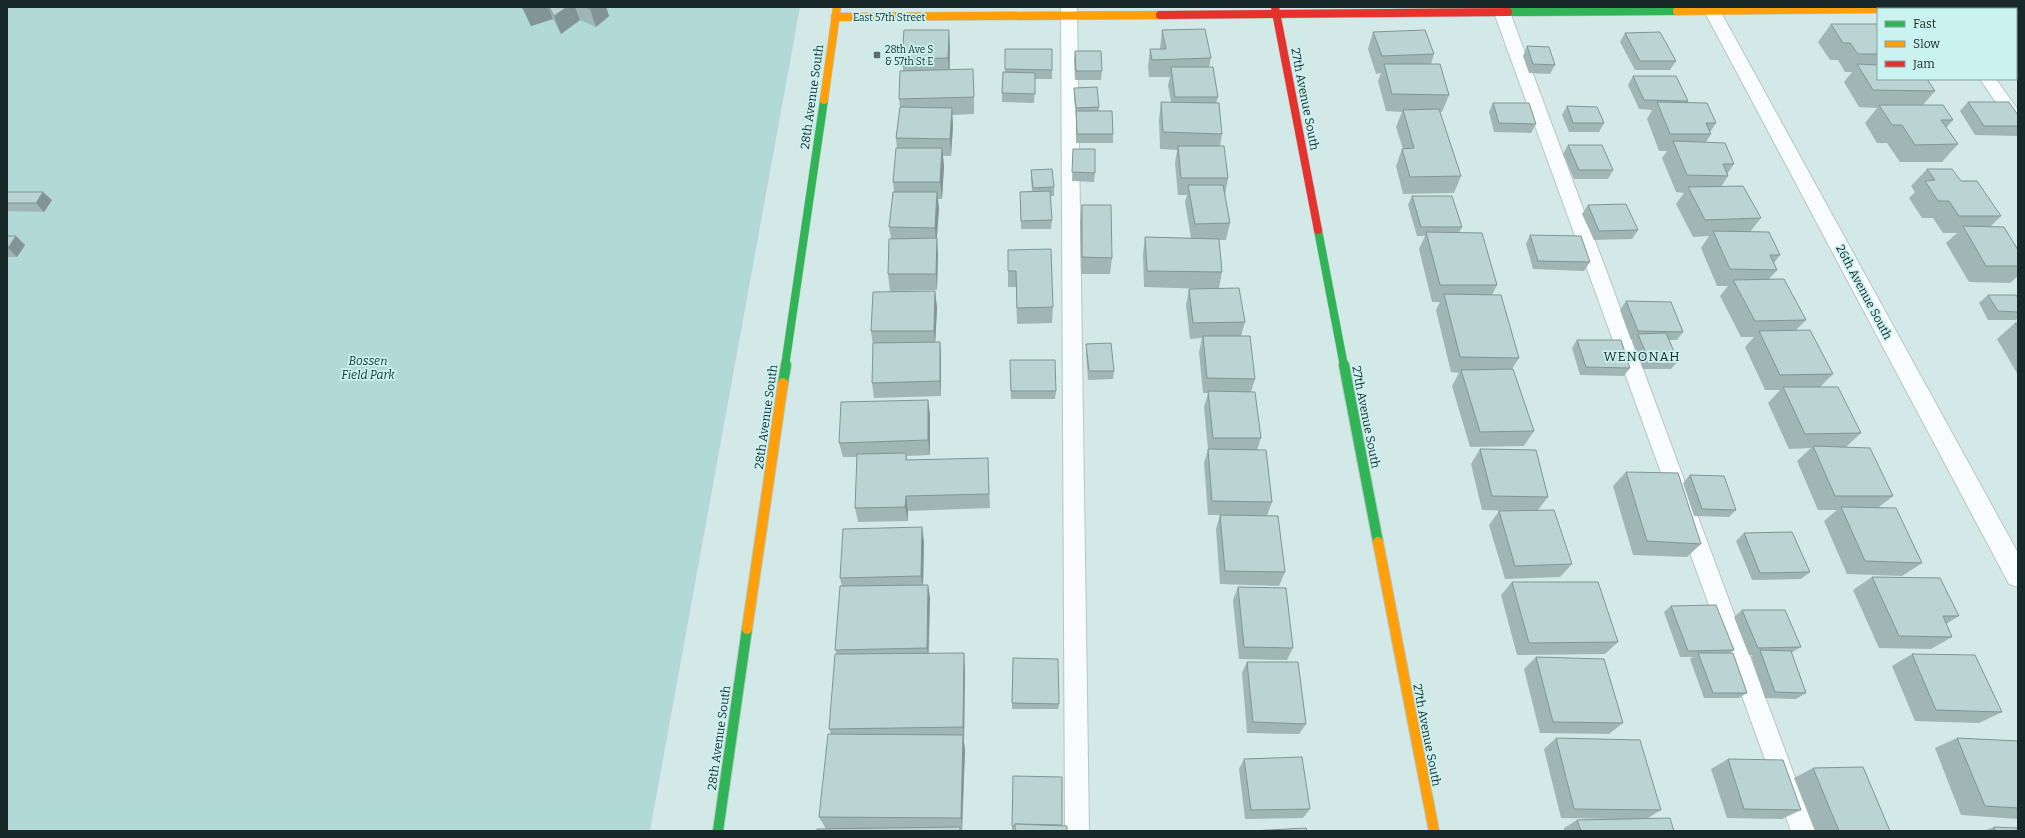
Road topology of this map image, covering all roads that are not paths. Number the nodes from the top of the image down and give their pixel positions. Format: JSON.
{"nodes":[{"id":1,"x":837,"y":7,"type":"edge"},
{"id":2,"x":1938,"y":8,"type":"edge"},
{"id":3,"x":2018,"y":8,"type":"edge"},
{"id":4,"x":1711,"y":9,"type":"edge"},
{"id":5,"x":1877,"y":9,"type":"edge"},
{"id":6,"x":1276,"y":10,"type":"edge"},
{"id":7,"x":1501,"y":10,"type":"edge"},
{"id":8,"x":1069,"y":11,"type":"edge"},
{"id":9,"x":835,"y":17,"type":"junction"},
{"id":10,"x":1989,"y":80,"type":"edge"},
{"id":11,"x":2018,"y":122,"type":"edge"},
{"id":12,"x":2018,"y":576,"type":"edge"},
{"id":13,"x":718,"y":831,"type":"edge"},
{"id":14,"x":1077,"y":831,"type":"edge"},
{"id":15,"x":1434,"y":831,"type":"edge"},
{"id":16,"x":1803,"y":831,"type":"edge"}],
"edges":[{"from":1,"to":9,"type":"street","name":"28th Avenue South"},
{"from":2,"to":3,"type":"street"},
{"from":4,"to":5,"type":"street","name":"East 57th Street"},
{"from":4,"to":7,"type":"street","name":"East 57th Street"},
{"from":4,"to":12,"type":"street","name":"26th Avenue South"},
{"from":6,"to":7,"type":"street","name":"East 57th Street"},
{"from":6,"to":8,"type":"street","name":"East 57th Street"},
{"from":6,"to":15,"type":"street","name":"27th Avenue South"},
{"from":7,"to":16,"type":"lane"},
{"from":8,"to":9,"type":"street","name":"East 57th Street"},
{"from":8,"to":14,"type":"lane"},
{"from":9,"to":13,"type":"street","name":"28th Avenue South"},
{"from":10,"to":11,"type":"lane"}]}
